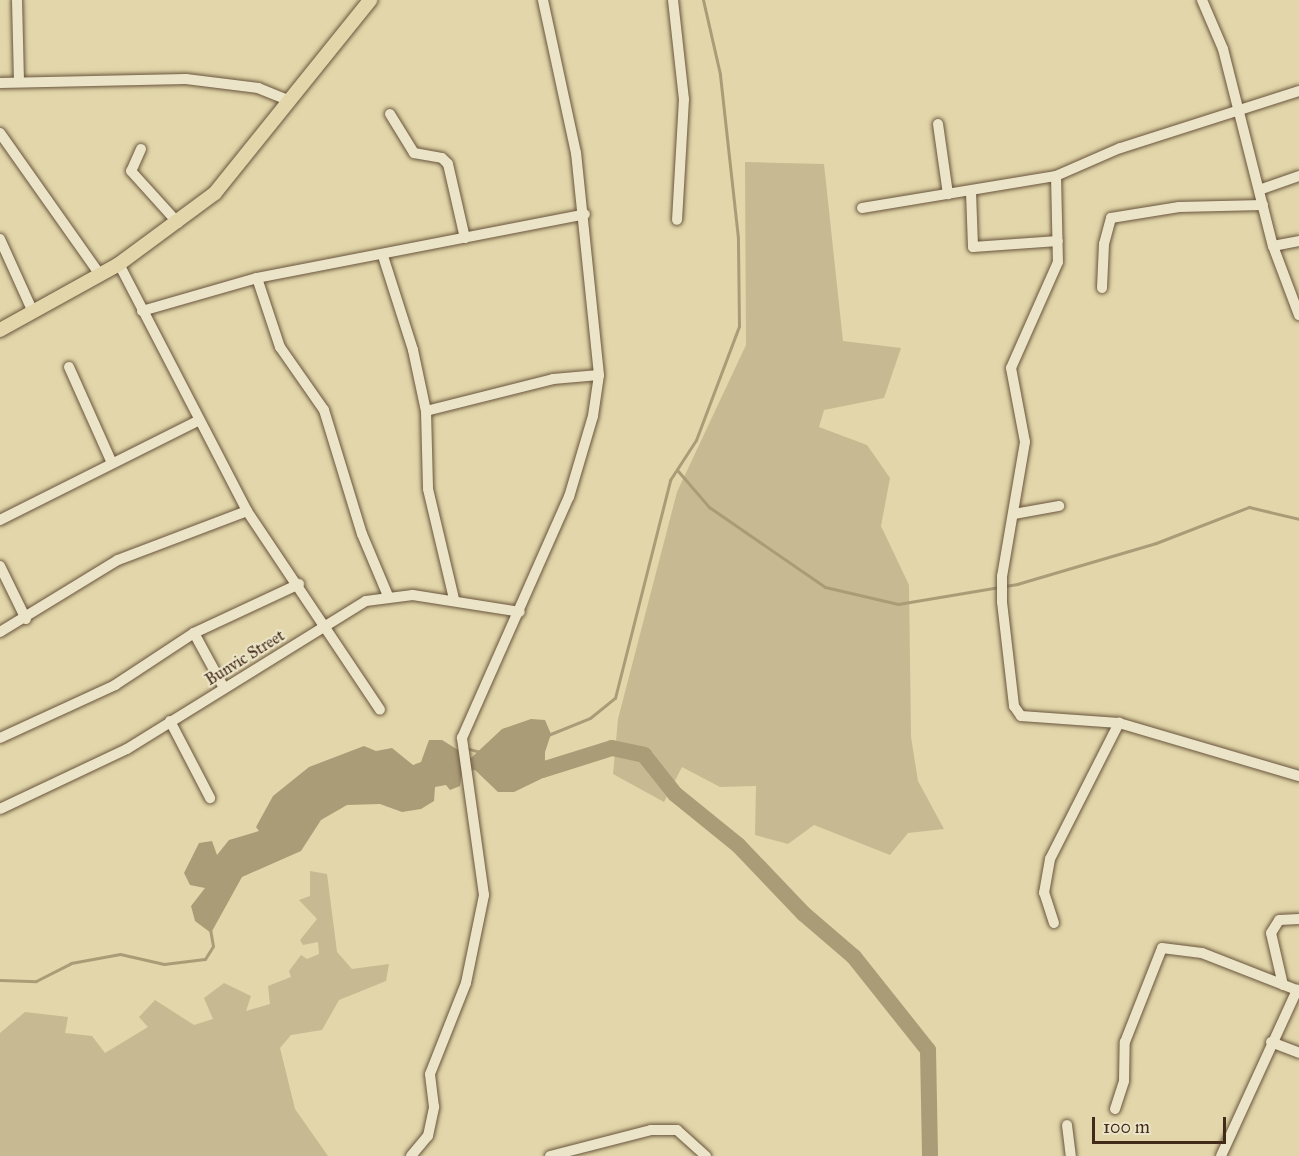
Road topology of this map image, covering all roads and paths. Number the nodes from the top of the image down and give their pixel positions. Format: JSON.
{"nodes":[{"id":1,"x":17,"y":0,"type":"edge"},
{"id":2,"x":370,"y":0,"type":"edge"},
{"id":3,"x":543,"y":0,"type":"edge"},
{"id":4,"x":673,"y":0,"type":"edge"},
{"id":5,"x":1202,"y":0,"type":"edge"},
{"id":6,"x":19,"y":81,"type":"junction"},
{"id":7,"x":0,"y":83,"type":"edge"},
{"id":8,"x":1299,"y":91,"type":"edge"},
{"id":9,"x":291,"y":101,"type":"junction"},
{"id":10,"x":1240,"y":109,"type":"junction"},
{"id":11,"x":390,"y":114,"type":"dead end"},
{"id":12,"x":938,"y":124,"type":"dead end"},
{"id":13,"x":0,"y":133,"type":"edge"},
{"id":14,"x":3,"y":146,"type":"edge"},
{"id":15,"x":141,"y":149,"type":"dead end"},
{"id":16,"x":1056,"y":176,"type":"junction"},
{"id":17,"x":1299,"y":176,"type":"edge"},
{"id":18,"x":1259,"y":190,"type":"junction"},
{"id":19,"x":972,"y":192,"type":"junction"},
{"id":20,"x":948,"y":194,"type":"junction"},
{"id":21,"x":1263,"y":205,"type":"junction"},
{"id":22,"x":862,"y":208,"type":"dead end"},
{"id":23,"x":585,"y":214,"type":"junction"},
{"id":24,"x":677,"y":220,"type":"dead end"},
{"id":25,"x":178,"y":223,"type":"junction"},
{"id":26,"x":465,"y":238,"type":"junction"},
{"id":27,"x":0,"y":239,"type":"edge"},
{"id":28,"x":1058,"y":241,"type":"junction"},
{"id":29,"x":1299,"y":241,"type":"edge"},
{"id":30,"x":1273,"y":246,"type":"junction"},
{"id":31,"x":383,"y":256,"type":"junction"},
{"id":32,"x":119,"y":264,"type":"junction"},
{"id":33,"x":100,"y":275,"type":"junction"},
{"id":34,"x":257,"y":278,"type":"junction"},
{"id":35,"x":1102,"y":288,"type":"dead end"},
{"id":36,"x":142,"y":311,"type":"junction"},
{"id":37,"x":33,"y":312,"type":"junction"},
{"id":38,"x":1299,"y":315,"type":"edge"},
{"id":39,"x":0,"y":330,"type":"edge"},
{"id":40,"x":69,"y":367,"type":"dead end"},
{"id":41,"x":599,"y":375,"type":"junction"},
{"id":42,"x":426,"y":411,"type":"junction"},
{"id":43,"x":198,"y":421,"type":"junction"},
{"id":44,"x":111,"y":462,"type":"junction"},
{"id":45,"x":1059,"y":506,"type":"dead end"},
{"id":46,"x":247,"y":511,"type":"junction"},
{"id":47,"x":1014,"y":513,"type":"junction"},
{"id":48,"x":0,"y":520,"type":"edge"},
{"id":49,"x":0,"y":566,"type":"edge"},
{"id":50,"x":298,"y":584,"type":"junction"},
{"id":51,"x":388,"y":596,"type":"junction"},
{"id":52,"x":454,"y":599,"type":"junction"},
{"id":53,"x":520,"y":612,"type":"junction"},
{"id":54,"x":26,"y":619,"type":"junction"},
{"id":55,"x":326,"y":625,"type":"junction"},
{"id":56,"x":0,"y":632,"type":"edge"},
{"id":57,"x":194,"y":633,"type":"junction"},
{"id":58,"x":224,"y":688,"type":"junction"},
{"id":59,"x":380,"y":710,"type":"dead end"},
{"id":60,"x":170,"y":721,"type":"junction"},
{"id":61,"x":1119,"y":723,"type":"junction"},
{"id":62,"x":0,"y":738,"type":"edge"},
{"id":63,"x":1299,"y":776,"type":"edge"},
{"id":64,"x":210,"y":798,"type":"dead end"},
{"id":65,"x":0,"y":810,"type":"edge"},
{"id":66,"x":1299,"y":920,"type":"edge"},
{"id":67,"x":1054,"y":922,"type":"dead end"},
{"id":68,"x":1283,"y":985,"type":"junction"},
{"id":69,"x":1298,"y":990,"type":"edge"},
{"id":70,"x":1271,"y":1042,"type":"junction"},
{"id":71,"x":1299,"y":1053,"type":"edge"},
{"id":72,"x":1115,"y":1110,"type":"dead end"},
{"id":73,"x":1067,"y":1125,"type":"dead end"},
{"id":74,"x":411,"y":1156,"type":"edge"},
{"id":75,"x":550,"y":1156,"type":"edge"},
{"id":76,"x":706,"y":1156,"type":"edge"},
{"id":77,"x":1071,"y":1156,"type":"edge"},
{"id":78,"x":1221,"y":1156,"type":"edge"}],
"edges":[{"from":1,"to":6,"type":"street"},
{"from":2,"to":9,"type":"main road"},
{"from":3,"to":23,"type":"street"},
{"from":4,"to":24,"type":"street"},
{"from":5,"to":10,"type":"street"},
{"from":6,"to":7,"type":"street"},
{"from":6,"to":9,"type":"street"},
{"from":8,"to":10,"type":"street"},
{"from":9,"to":25,"type":"main road"},
{"from":10,"to":16,"type":"street"},
{"from":10,"to":18,"type":"street"},
{"from":11,"to":26,"type":"street"},
{"from":12,"to":20,"type":"street"},
{"from":13,"to":14,"type":"street"},
{"from":14,"to":33,"type":"street"},
{"from":15,"to":25,"type":"street"},
{"from":16,"to":19,"type":"street"},
{"from":16,"to":28,"type":"street"},
{"from":17,"to":18,"type":"street"},
{"from":18,"to":21,"type":"street"},
{"from":19,"to":20,"type":"street"},
{"from":19,"to":28,"type":"street"},
{"from":20,"to":22,"type":"street"},
{"from":21,"to":30,"type":"street"},
{"from":21,"to":35,"type":"street"},
{"from":23,"to":26,"type":"street"},
{"from":23,"to":41,"type":"street"},
{"from":25,"to":32,"type":"main road"},
{"from":26,"to":31,"type":"street"},
{"from":27,"to":37,"type":"street"},
{"from":28,"to":47,"type":"street"},
{"from":29,"to":30,"type":"street"},
{"from":30,"to":38,"type":"street"},
{"from":31,"to":34,"type":"street"},
{"from":31,"to":42,"type":"street"},
{"from":32,"to":33,"type":"main road"},
{"from":32,"to":36,"type":"street"},
{"from":33,"to":37,"type":"main road"},
{"from":34,"to":36,"type":"street"},
{"from":34,"to":51,"type":"street"},
{"from":36,"to":43,"type":"street"},
{"from":37,"to":39,"type":"main road"},
{"from":40,"to":44,"type":"street"},
{"from":41,"to":42,"type":"street"},
{"from":41,"to":53,"type":"street"},
{"from":42,"to":52,"type":"street"},
{"from":43,"to":44,"type":"street"},
{"from":43,"to":46,"type":"street"},
{"from":44,"to":48,"type":"street"},
{"from":45,"to":47,"type":"street"},
{"from":46,"to":50,"type":"street"},
{"from":46,"to":54,"type":"street"},
{"from":47,"to":61,"type":"street"},
{"from":49,"to":54,"type":"street"},
{"from":50,"to":55,"type":"street"},
{"from":50,"to":57,"type":"street"},
{"from":51,"to":52,"type":"street","name":"Bunvic Street"},
{"from":51,"to":55,"type":"street","name":"Bunvic Street"},
{"from":52,"to":53,"type":"street","name":"Bunvic Street"},
{"from":53,"to":74,"type":"street"},
{"from":54,"to":56,"type":"street"},
{"from":55,"to":58,"type":"street","name":"Bunvic Street"},
{"from":55,"to":59,"type":"street"},
{"from":57,"to":58,"type":"street"},
{"from":57,"to":62,"type":"street"},
{"from":58,"to":60,"type":"street","name":"Bunvic Street"},
{"from":60,"to":64,"type":"street"},
{"from":60,"to":65,"type":"street","name":"Bunvic Street"},
{"from":61,"to":63,"type":"street"},
{"from":61,"to":67,"type":"street"},
{"from":66,"to":68,"type":"street"},
{"from":68,"to":69,"type":"street"},
{"from":68,"to":72,"type":"street"},
{"from":69,"to":70,"type":"street"},
{"from":70,"to":71,"type":"street"},
{"from":70,"to":78,"type":"street"},
{"from":73,"to":77,"type":"street"},
{"from":75,"to":76,"type":"street"}]}
